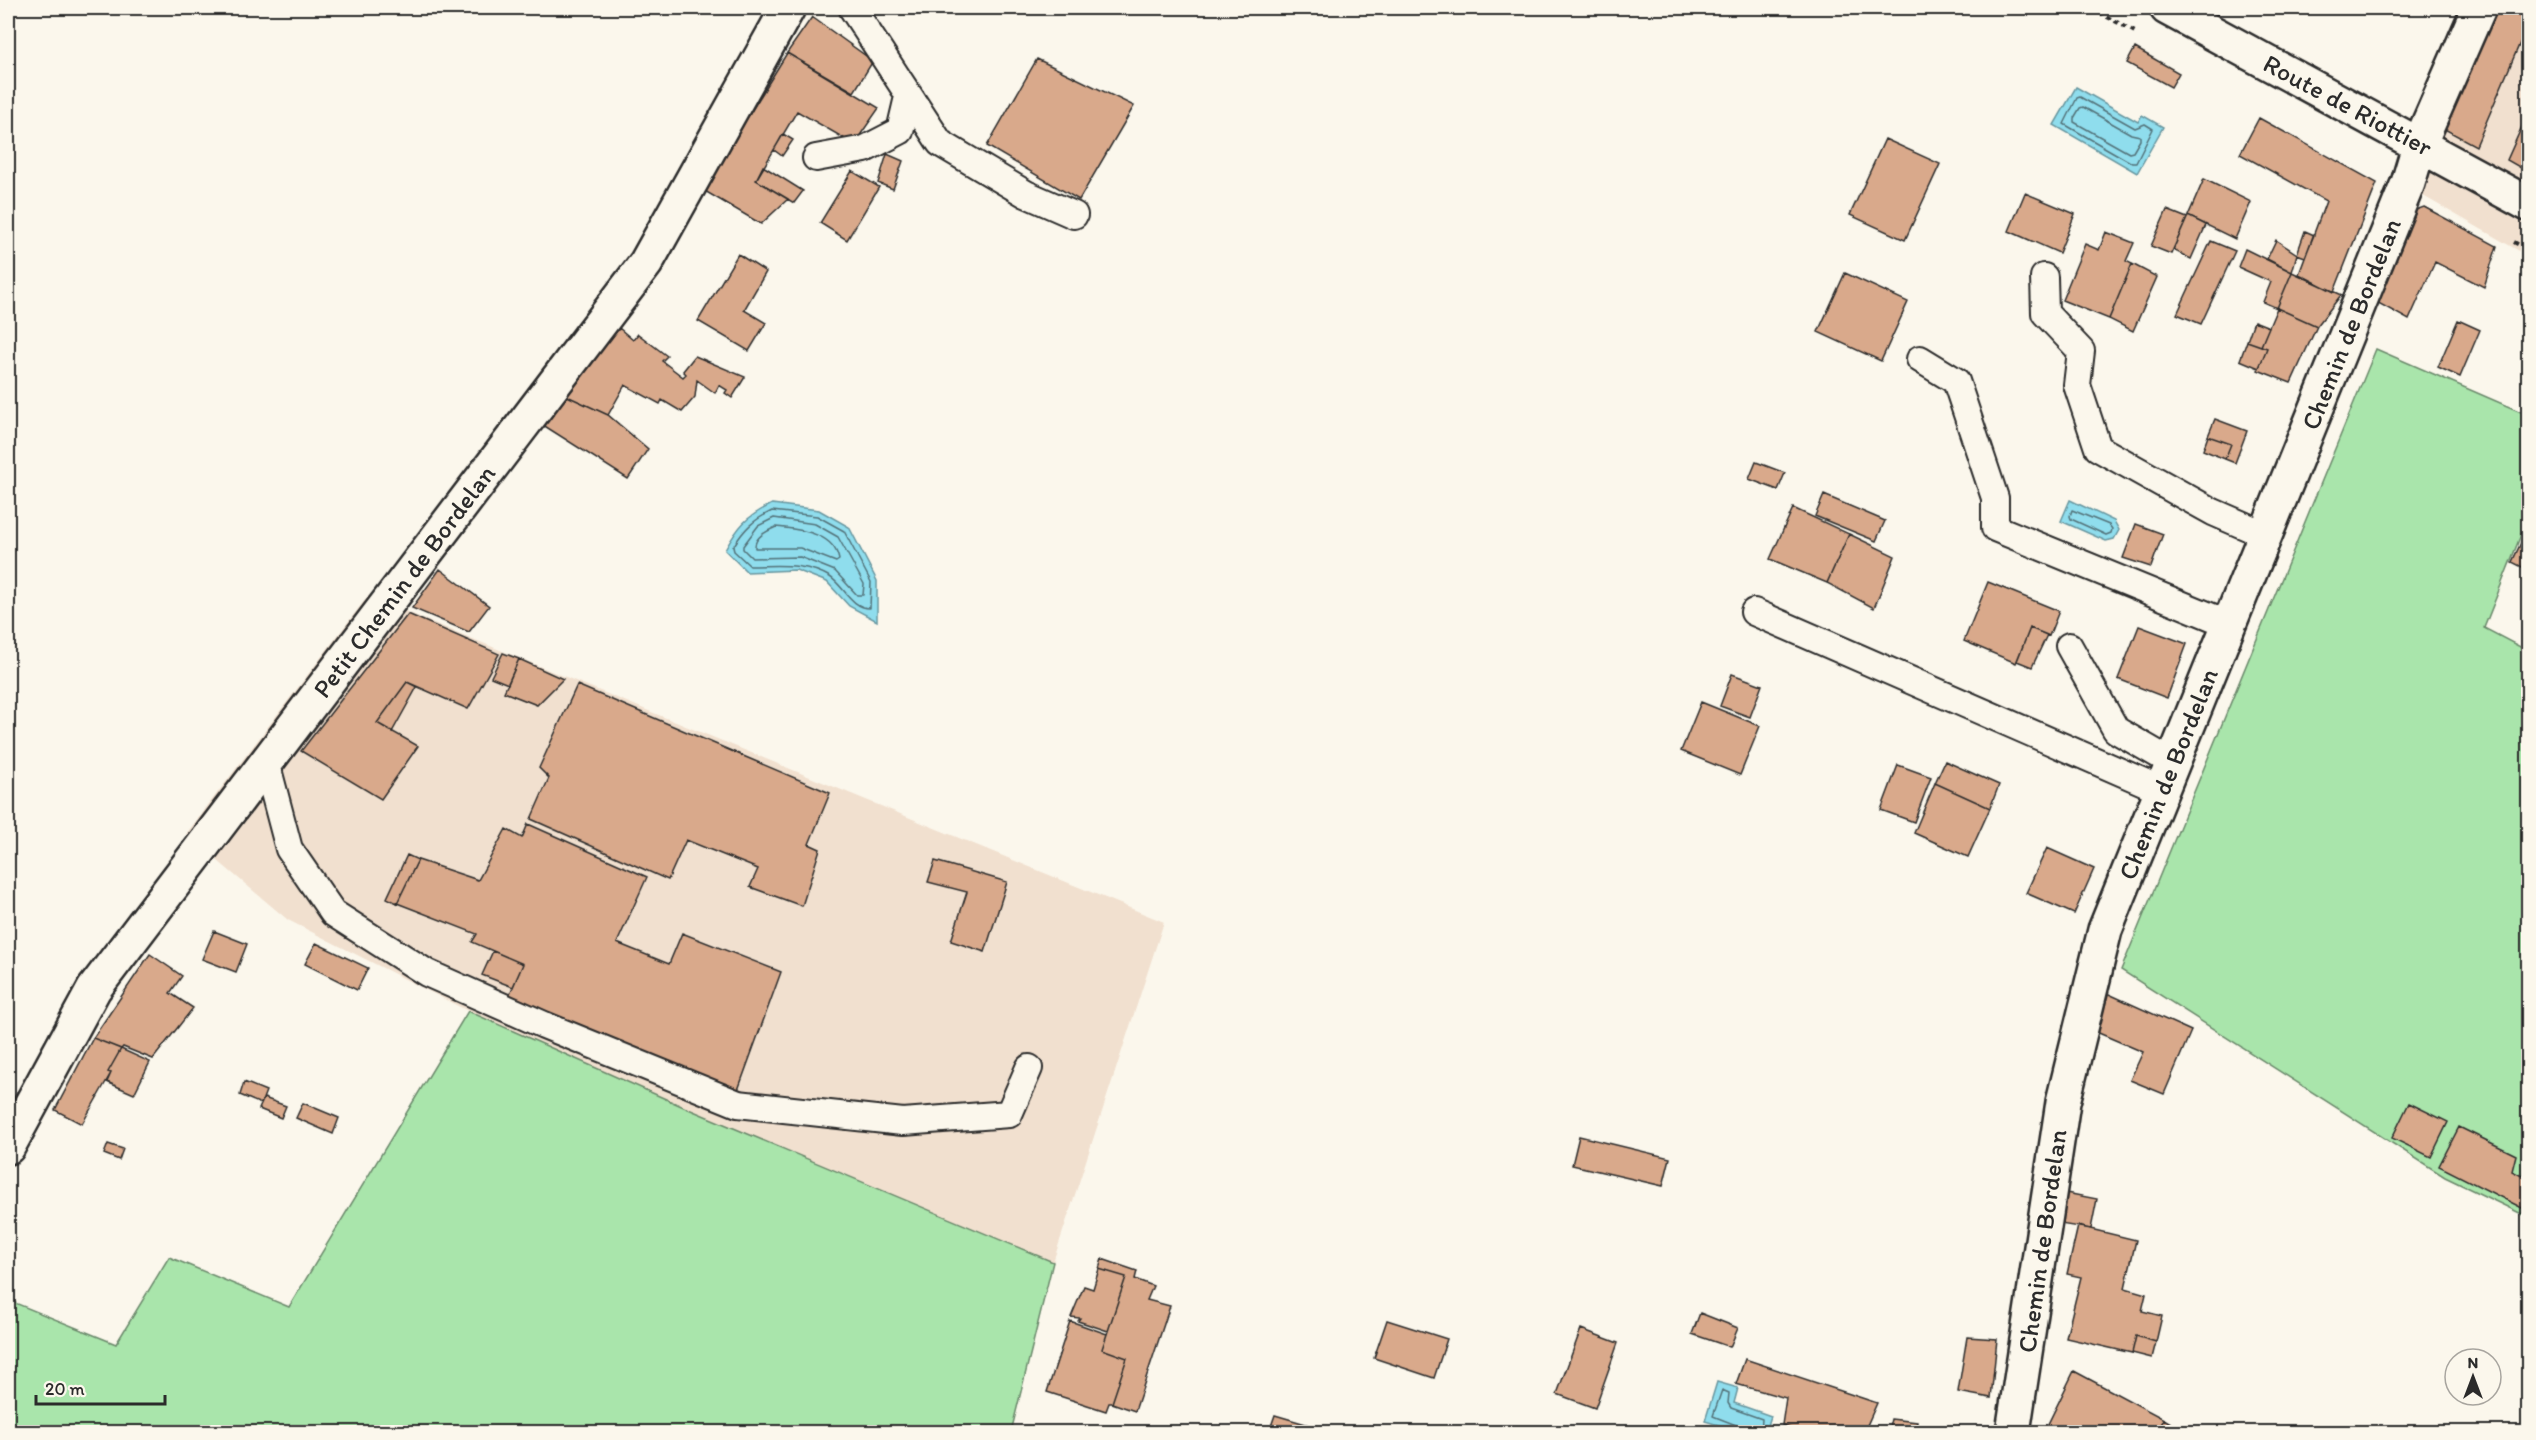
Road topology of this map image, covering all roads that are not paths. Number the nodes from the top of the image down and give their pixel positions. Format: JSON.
{"nodes":[{"id":1,"x":788,"y":8,"type":"edge"},
{"id":2,"x":852,"y":8,"type":"edge"},
{"id":3,"x":2167,"y":8,"type":"edge"},
{"id":4,"x":2479,"y":8,"type":"edge"},
{"id":5,"x":908,"y":97,"type":"junction"},
{"id":6,"x":2420,"y":143,"type":"junction"},
{"id":7,"x":816,"y":158,"type":"dead end"},
{"id":8,"x":2529,"y":204,"type":"edge"},
{"id":9,"x":1074,"y":215,"type":"dead end"},
{"id":10,"x":2044,"y":277,"type":"dead end"},
{"id":11,"x":1920,"y":359,"type":"dead end"},
{"id":12,"x":2266,"y":535,"type":"junction"},
{"id":13,"x":1754,"y":612,"type":"dead end"},
{"id":14,"x":2229,"y":624,"type":"junction"},
{"id":15,"x":2069,"y":646,"type":"dead end"},
{"id":16,"x":266,"y":762,"type":"junction"},
{"id":17,"x":2167,"y":776,"type":"junction"},
{"id":18,"x":1029,"y":1068,"type":"dead end"},
{"id":19,"x":8,"y":1147,"type":"edge"},
{"id":20,"x":2013,"y":1432,"type":"edge"}],
"edges":[{"from":1,"to":16,"type":"street","name":"Petit Chemin de Bordelan"},
{"from":2,"to":5,"type":"lane"},
{"from":3,"to":6,"type":"street","name":"Route de Riottier"},
{"from":4,"to":6,"type":"street","name":"Chemin de Bordelan"},
{"from":5,"to":7,"type":"lane"},
{"from":5,"to":9,"type":"lane"},
{"from":6,"to":8,"type":"street","name":"Route de Riottier"},
{"from":6,"to":12,"type":"street","name":"Chemin de Bordelan"},
{"from":10,"to":12,"type":"lane"},
{"from":11,"to":14,"type":"lane"},
{"from":12,"to":14,"type":"street","name":"Chemin de Bordelan"},
{"from":13,"to":17,"type":"lane"},
{"from":14,"to":17,"type":"street","name":"Chemin de Bordelan"},
{"from":15,"to":17,"type":"lane"},
{"from":16,"to":18,"type":"lane"},
{"from":16,"to":19,"type":"street","name":"Petit Chemin de Bordelan"},
{"from":17,"to":20,"type":"street","name":"Chemin de Bordelan"}]}
